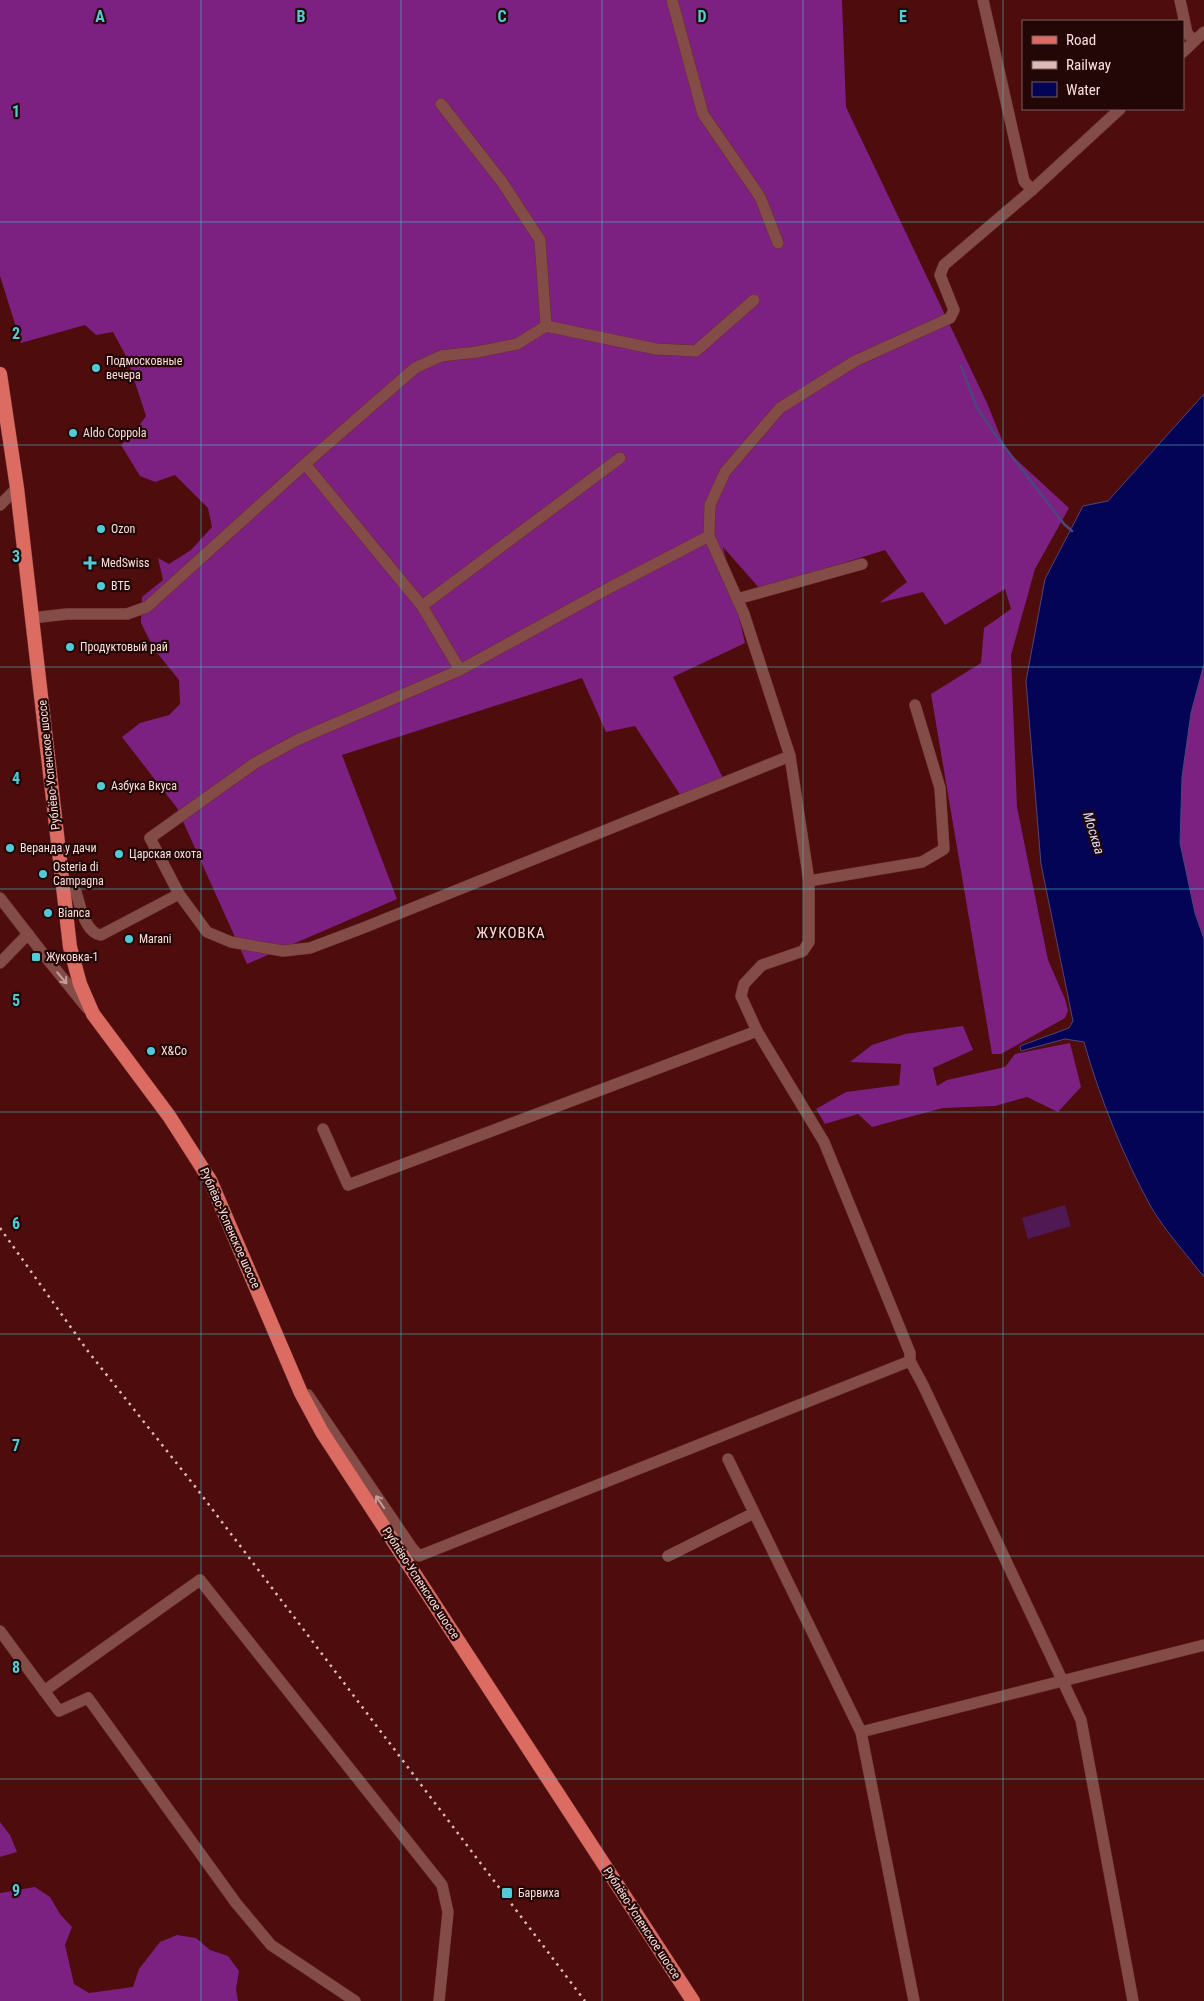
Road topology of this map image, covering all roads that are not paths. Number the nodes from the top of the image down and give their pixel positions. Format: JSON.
{"nodes":[{"id":1,"x":672,"y":0,"type":"edge"},
{"id":2,"x":983,"y":0,"type":"edge"},
{"id":3,"x":1180,"y":0,"type":"edge"},
{"id":4,"x":1204,"y":32,"type":"edge"},
{"id":5,"x":1194,"y":41,"type":"junction"},
{"id":6,"x":1184,"y":51,"type":"edge"},
{"id":7,"x":441,"y":104,"type":"dead end"},
{"id":8,"x":1119,"y":110,"type":"edge"},
{"id":9,"x":1032,"y":190,"type":"junction"},
{"id":10,"x":778,"y":243,"type":"dead end"},
{"id":11,"x":754,"y":300,"type":"dead end"},
{"id":12,"x":546,"y":326,"type":"junction"},
{"id":13,"x":0,"y":374,"type":"edge"},
{"id":14,"x":620,"y":458,"type":"dead end"},
{"id":15,"x":305,"y":464,"type":"junction"},
{"id":16,"x":17,"y":488,"type":"junction"},
{"id":17,"x":0,"y":505,"type":"edge"},
{"id":18,"x":709,"y":536,"type":"junction"},
{"id":19,"x":862,"y":564,"type":"dead end"},
{"id":20,"x":737,"y":599,"type":"junction"},
{"id":21,"x":422,"y":606,"type":"junction"},
{"id":22,"x":32,"y":618,"type":"junction"},
{"id":23,"x":460,"y":670,"type":"junction"},
{"id":24,"x":915,"y":705,"type":"dead end"},
{"id":25,"x":790,"y":756,"type":"junction"},
{"id":26,"x":809,"y":881,"type":"junction"},
{"id":27,"x":179,"y":894,"type":"junction"},
{"id":28,"x":0,"y":898,"type":"edge"},
{"id":29,"x":64,"y":908,"type":"junction"},
{"id":30,"x":28,"y":934,"type":"junction"},
{"id":31,"x":0,"y":963,"type":"edge"},
{"id":32,"x":93,"y":1014,"type":"junction"},
{"id":33,"x":757,"y":1031,"type":"junction"},
{"id":34,"x":323,"y":1129,"type":"dead end"},
{"id":35,"x":910,"y":1361,"type":"junction"},
{"id":36,"x":290,"y":1367,"type":"junction"},
{"id":37,"x":728,"y":1459,"type":"dead end"},
{"id":38,"x":754,"y":1514,"type":"junction"},
{"id":39,"x":668,"y":1556,"type":"dead end"},
{"id":40,"x":0,"y":1631,"type":"edge"},
{"id":41,"x":1204,"y":1645,"type":"edge"},
{"id":42,"x":1063,"y":1681,"type":"junction"},
{"id":43,"x":44,"y":1691,"type":"junction"},
{"id":44,"x":861,"y":1732,"type":"junction"},
{"id":45,"x":355,"y":2001,"type":"edge"},
{"id":46,"x":439,"y":2001,"type":"edge"},
{"id":47,"x":693,"y":2001,"type":"edge"},
{"id":48,"x":914,"y":2001,"type":"edge"},
{"id":49,"x":1133,"y":2001,"type":"edge"}],
"edges":[{"from":1,"to":10,"type":"street"},
{"from":2,"to":9,"type":"street"},
{"from":3,"to":5,"type":"street"},
{"from":4,"to":5,"type":"street"},
{"from":5,"to":6,"type":"street"},
{"from":7,"to":12,"type":"street"},
{"from":8,"to":9,"type":"street"},
{"from":9,"to":18,"type":"street"},
{"from":11,"to":12,"type":"street"},
{"from":12,"to":15,"type":"street"},
{"from":13,"to":16,"type":"main road","name":"Рублёво-Успенское шоссе"},
{"from":14,"to":21,"type":"street"},
{"from":15,"to":21,"type":"street"},
{"from":15,"to":22,"type":"street"},
{"from":16,"to":17,"type":"street"},
{"from":16,"to":22,"type":"main road","name":"Рублёво-Успенское шоссе"},
{"from":18,"to":20,"type":"street"},
{"from":18,"to":23,"type":"street"},
{"from":19,"to":20,"type":"street"},
{"from":20,"to":25,"type":"street"},
{"from":21,"to":23,"type":"street"},
{"from":22,"to":29,"type":"main road","name":"Рублёво-Успенское шоссе"},
{"from":23,"to":27,"type":"street"},
{"from":24,"to":26,"type":"street"},
{"from":25,"to":26,"type":"street"},
{"from":25,"to":27,"type":"street"},
{"from":26,"to":33,"type":"street"},
{"from":27,"to":29,"type":"street"},
{"from":28,"to":30,"type":"street"},
{"from":29,"to":32,"type":"main road","name":"Рублёво-Успенское шоссе"},
{"from":30,"to":31,"type":"street"},
{"from":30,"to":32,"type":"street","one_way":true},
{"from":32,"to":36,"type":"main road","name":"Рублёво-Успенское шоссе"},
{"from":33,"to":34,"type":"street"},
{"from":33,"to":35,"type":"street"},
{"from":35,"to":36,"type":"street","one_way":true},
{"from":35,"to":42,"type":"street"},
{"from":36,"to":47,"type":"main road","name":"Рублёво-Успенское шоссе"},
{"from":37,"to":38,"type":"street"},
{"from":38,"to":39,"type":"street"},
{"from":38,"to":44,"type":"street"},
{"from":40,"to":43,"type":"street"},
{"from":41,"to":42,"type":"street"},
{"from":42,"to":44,"type":"street"},
{"from":42,"to":49,"type":"street"},
{"from":43,"to":45,"type":"street"},
{"from":43,"to":46,"type":"street"},
{"from":44,"to":48,"type":"street"}]}
